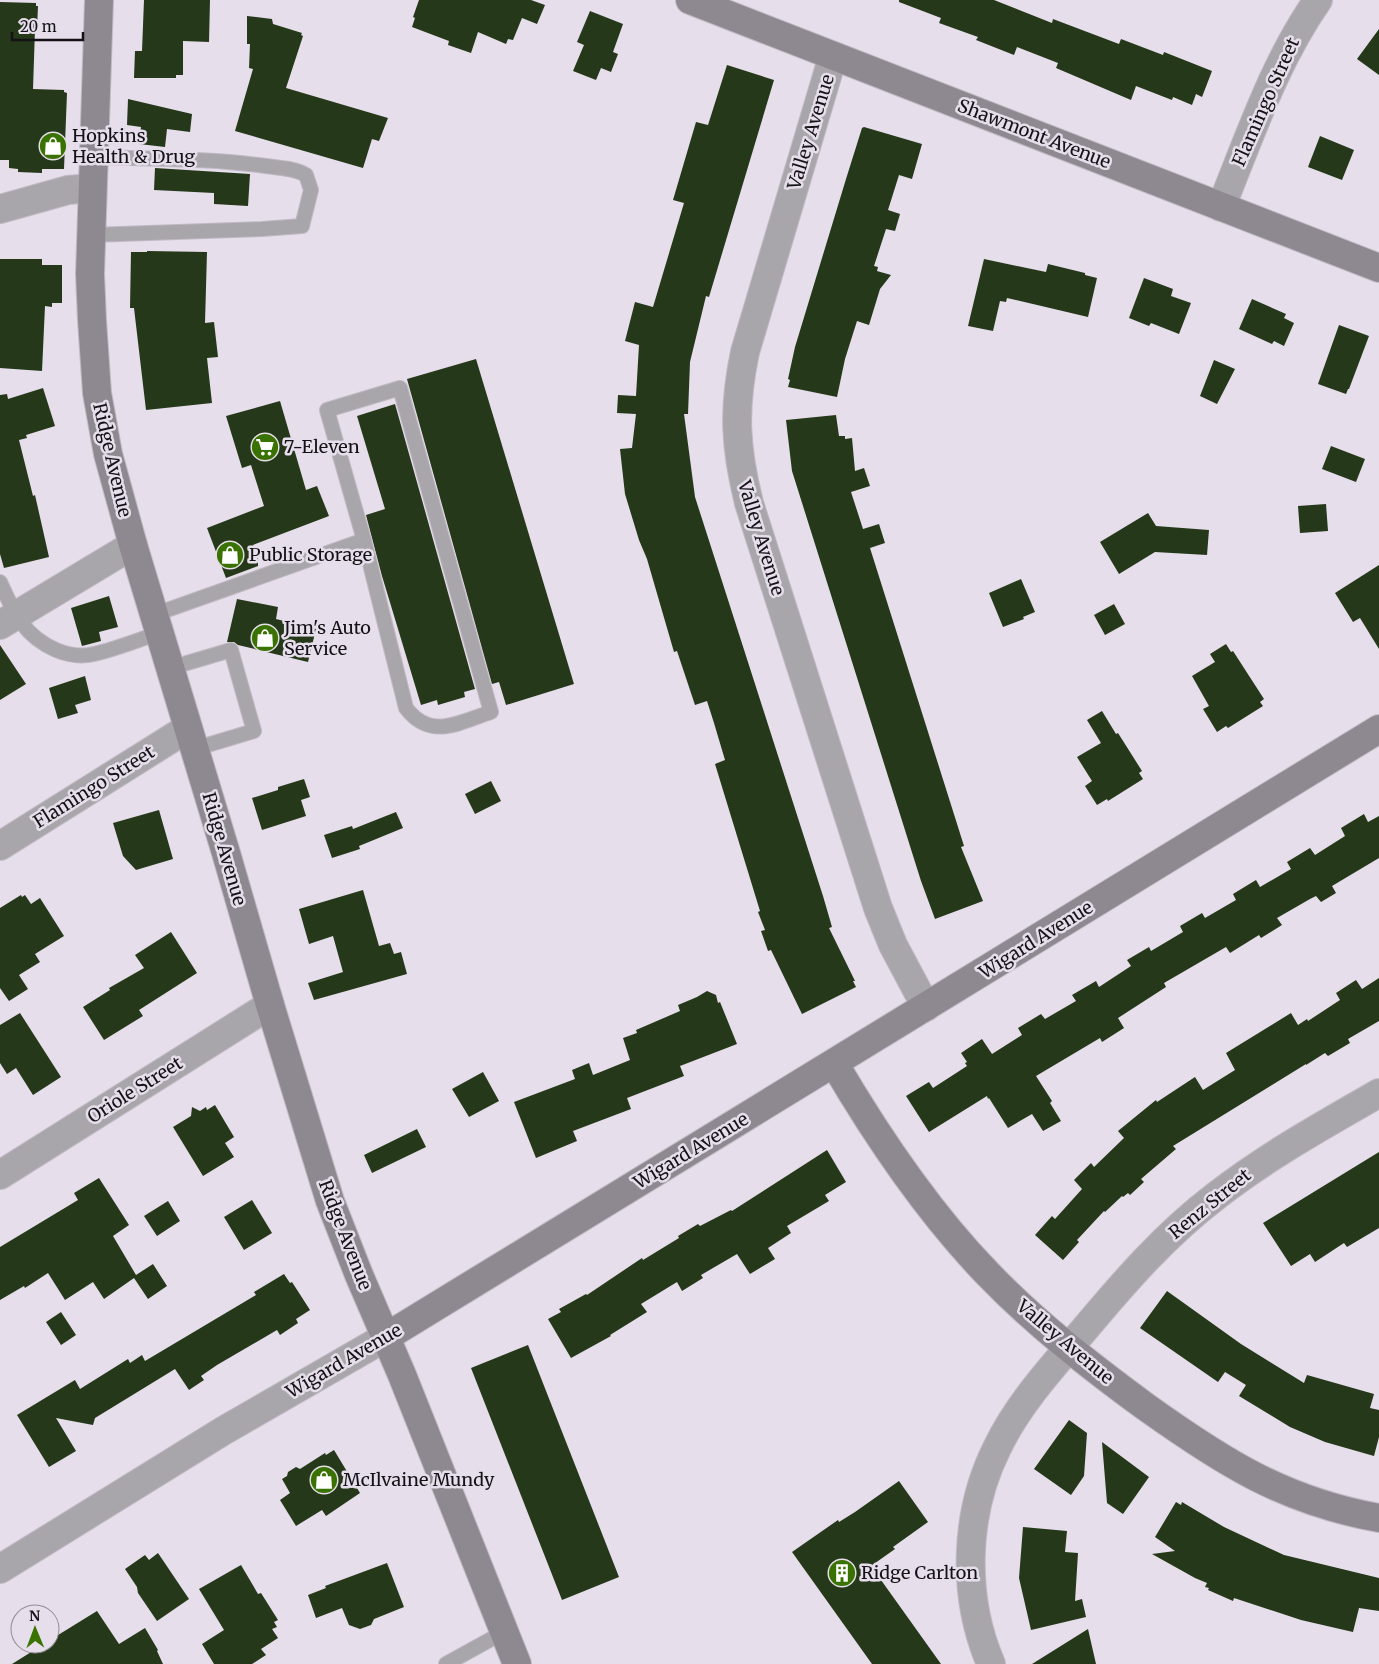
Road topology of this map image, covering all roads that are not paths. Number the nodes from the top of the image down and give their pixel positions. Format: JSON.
{"nodes":[{"id":1,"x":99,"y":0,"type":"edge"},
{"id":2,"x":690,"y":0,"type":"edge"},
{"id":3,"x":1318,"y":0,"type":"edge"},
{"id":4,"x":720,"y":5,"type":"edge"},
{"id":5,"x":834,"y":56,"type":"junction"},
{"id":6,"x":94,"y":157,"type":"junction"},
{"id":7,"x":92,"y":188,"type":"junction"},
{"id":8,"x":1221,"y":207,"type":"junction"},
{"id":9,"x":0,"y":209,"type":"edge"},
{"id":10,"x":91,"y":235,"type":"junction"},
{"id":11,"x":1379,"y":268,"type":"edge"},
{"id":12,"x":364,"y":540,"type":"junction"},
{"id":13,"x":133,"y":544,"type":"junction"},
{"id":14,"x":0,"y":582,"type":"edge"},
{"id":15,"x":8,"y":620,"type":"edge"},
{"id":16,"x":156,"y":624,"type":"junction"},
{"id":17,"x":170,"y":668,"type":"junction"},
{"id":18,"x":1379,"y":729,"type":"edge"},
{"id":19,"x":191,"y":738,"type":"junction"},
{"id":20,"x":0,"y":846,"type":"edge"},
{"id":21,"x":270,"y":1005,"type":"junction"},
{"id":22,"x":926,"y":1007,"type":"junction"},
{"id":23,"x":834,"y":1063,"type":"junction"},
{"id":24,"x":1379,"y":1092,"type":"edge"},
{"id":25,"x":0,"y":1175,"type":"edge"},
{"id":26,"x":386,"y":1337,"type":"junction"},
{"id":27,"x":1069,"y":1348,"type":"junction"},
{"id":28,"x":1379,"y":1518,"type":"edge"},
{"id":29,"x":0,"y":1569,"type":"edge"},
{"id":30,"x":504,"y":1632,"type":"junction"},
{"id":31,"x":446,"y":1664,"type":"edge"},
{"id":32,"x":517,"y":1664,"type":"edge"},
{"id":33,"x":991,"y":1664,"type":"edge"}],
"edges":[{"from":1,"to":6,"type":"street","name":"Ridge Avenue"},
{"from":2,"to":4,"type":"street","name":"Shawmont Avenue"},
{"from":3,"to":8,"type":"street","name":"Flamingo Street"},
{"from":4,"to":5,"type":"street","name":"Shawmont Avenue"},
{"from":5,"to":8,"type":"street","name":"Shawmont Avenue"},
{"from":5,"to":22,"type":"street","name":"Valley Avenue"},
{"from":6,"to":7,"type":"street","name":"Ridge Avenue"},
{"from":6,"to":10,"type":"lane"},
{"from":7,"to":9,"type":"street"},
{"from":7,"to":10,"type":"street","name":"Ridge Avenue"},
{"from":8,"to":11,"type":"street","name":"Shawmont Avenue"},
{"from":10,"to":13,"type":"street","name":"Ridge Avenue"},
{"from":12,"to":12,"type":"lane"},
{"from":12,"to":16,"type":"lane"},
{"from":13,"to":15,"type":"street"},
{"from":13,"to":16,"type":"street","name":"Ridge Avenue"},
{"from":14,"to":15,"type":"lane"},
{"from":15,"to":16,"type":"lane"},
{"from":16,"to":17,"type":"street","name":"Ridge Avenue"},
{"from":17,"to":19,"type":"street","name":"Ridge Avenue"},
{"from":17,"to":19,"type":"lane"},
{"from":18,"to":22,"type":"street","name":"Wigard Avenue"},
{"from":19,"to":20,"type":"street","name":"Flamingo Street"},
{"from":19,"to":21,"type":"street","name":"Ridge Avenue"},
{"from":21,"to":25,"type":"street","name":"Oriole Street"},
{"from":21,"to":26,"type":"street","name":"Ridge Avenue"},
{"from":22,"to":23,"type":"street","name":"Wigard Avenue"},
{"from":23,"to":26,"type":"street","name":"Wigard Avenue"},
{"from":23,"to":27,"type":"street","name":"Valley Avenue"},
{"from":24,"to":27,"type":"street","name":"Renz Street"},
{"from":26,"to":29,"type":"street","name":"Wigard Avenue"},
{"from":26,"to":30,"type":"street","name":"Ridge Avenue"},
{"from":27,"to":28,"type":"street","name":"Valley Avenue"},
{"from":27,"to":33,"type":"street","name":"Renz Street"},
{"from":30,"to":31,"type":"lane"},
{"from":30,"to":32,"type":"street","name":"Ridge Avenue"}]}
